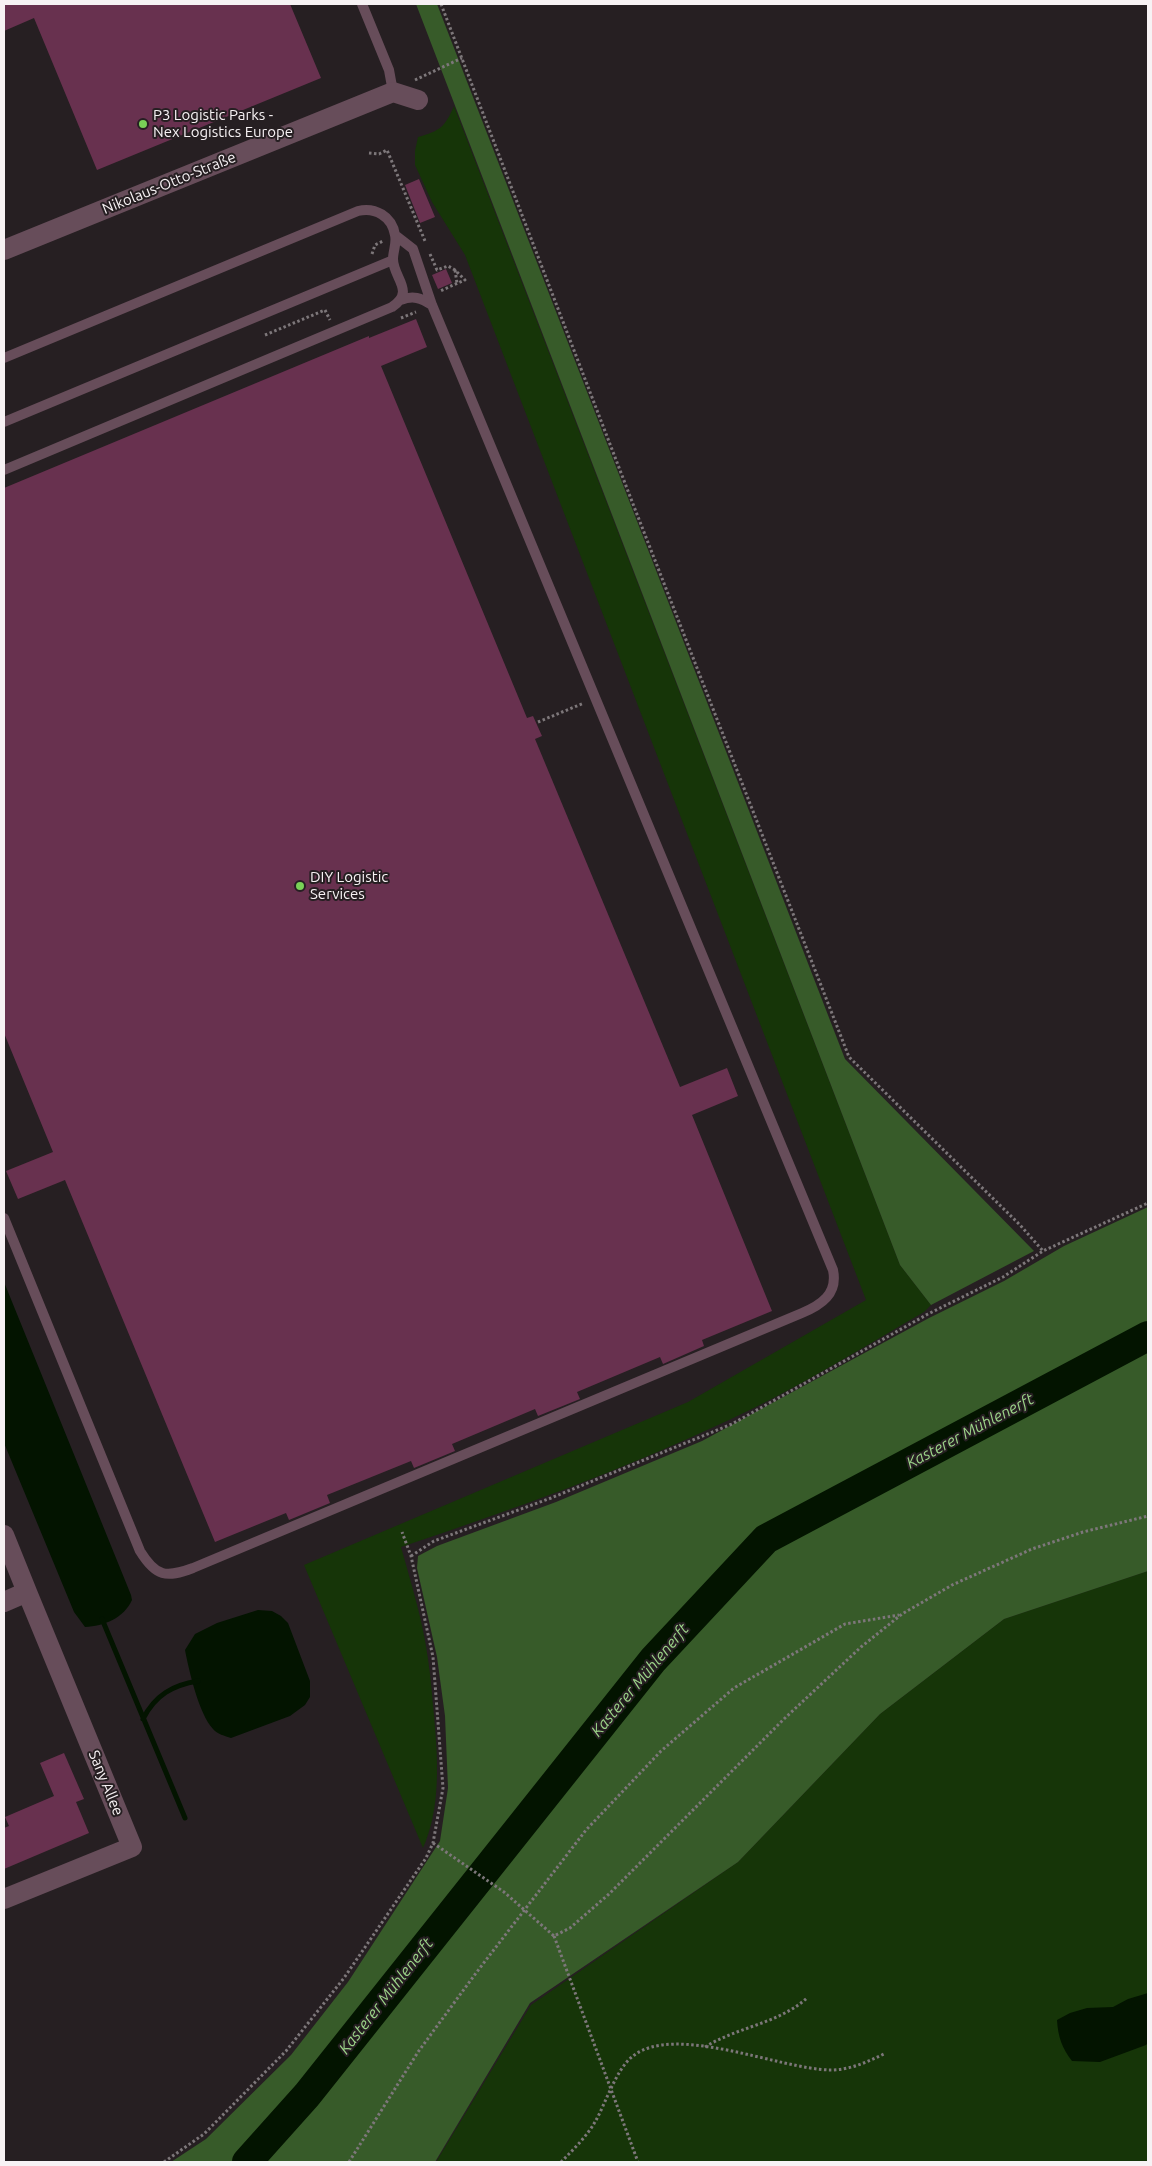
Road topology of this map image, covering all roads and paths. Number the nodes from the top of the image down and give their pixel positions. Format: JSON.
{"nodes":[{"id":1,"x":362,"y":4,"type":"edge"},
{"id":2,"x":440,"y":4,"type":"edge"},
{"id":3,"x":462,"y":58,"type":"junction"},
{"id":4,"x":393,"y":92,"type":"junction"},
{"id":5,"x":418,"y":100,"type":"dead end"},
{"id":6,"x":369,"y":153,"type":"dead end"},
{"id":7,"x":396,"y":235,"type":"junction"},
{"id":8,"x":426,"y":242,"type":"dead end"},
{"id":9,"x":4,"y":250,"type":"edge"},
{"id":10,"x":429,"y":250,"type":"dead end"},
{"id":11,"x":393,"y":260,"type":"junction"},
{"id":12,"x":436,"y":267,"type":"dead end"},
{"id":13,"x":455,"y":270,"type":"dead end"},
{"id":14,"x":457,"y":284,"type":"dead end"},
{"id":15,"x":401,"y":300,"type":"junction"},
{"id":16,"x":432,"y":306,"type":"junction"},
{"id":17,"x":335,"y":332,"type":"junction"},
{"id":18,"x":265,"y":335,"type":"dead end"},
{"id":19,"x":4,"y":358,"type":"edge"},
{"id":20,"x":4,"y":422,"type":"edge"},
{"id":21,"x":4,"y":470,"type":"edge"},
{"id":22,"x":597,"y":698,"type":"junction"},
{"id":23,"x":538,"y":722,"type":"dead end"},
{"id":24,"x":1148,"y":1203,"type":"edge"},
{"id":25,"x":4,"y":1218,"type":"edge"},
{"id":26,"x":1043,"y":1252,"type":"junction"},
{"id":27,"x":1148,"y":1516,"type":"edge"},
{"id":28,"x":402,"y":1532,"type":"dead end"},
{"id":29,"x":4,"y":1535,"type":"edge"},
{"id":30,"x":411,"y":1556,"type":"junction"},
{"id":31,"x":27,"y":1592,"type":"junction"},
{"id":32,"x":4,"y":1602,"type":"edge"},
{"id":33,"x":902,"y":1614,"type":"junction"},
{"id":34,"x":433,"y":1843,"type":"junction"},
{"id":35,"x":4,"y":1899,"type":"edge"},
{"id":36,"x":526,"y":1911,"type":"junction"},
{"id":37,"x":554,"y":1936,"type":"junction"},
{"id":38,"x":807,"y":1998,"type":"dead end"},
{"id":39,"x":704,"y":2047,"type":"junction"},
{"id":40,"x":884,"y":2054,"type":"dead end"},
{"id":41,"x":611,"y":2091,"type":"junction"},
{"id":42,"x":567,"y":2156,"type":"junction"},
{"id":43,"x":164,"y":2162,"type":"edge"},
{"id":44,"x":349,"y":2162,"type":"edge"},
{"id":45,"x":561,"y":2162,"type":"edge"},
{"id":46,"x":565,"y":2162,"type":"edge"},
{"id":47,"x":638,"y":2162,"type":"edge"}],
"edges":[{"from":1,"to":4,"type":"lane"},
{"from":2,"to":3,"type":"path"},
{"from":3,"to":4,"type":"path"},
{"from":3,"to":26,"type":"path"},
{"from":4,"to":5,"type":"street"},
{"from":4,"to":9,"type":"street","name":"Nikolaus-Otto-Straße"},
{"from":6,"to":8,"type":"path"},
{"from":7,"to":11,"type":"lane"},
{"from":7,"to":16,"type":"lane"},
{"from":7,"to":19,"type":"lane"},
{"from":10,"to":12,"type":"path"},
{"from":11,"to":15,"type":"lane"},
{"from":11,"to":20,"type":"lane"},
{"from":13,"to":14,"type":"path"},
{"from":15,"to":16,"type":"lane"},
{"from":15,"to":17,"type":"lane"},
{"from":16,"to":22,"type":"lane"},
{"from":17,"to":18,"type":"path"},
{"from":17,"to":21,"type":"lane"},
{"from":22,"to":23,"type":"path"},
{"from":22,"to":25,"type":"lane"},
{"from":24,"to":26,"type":"path"},
{"from":26,"to":30,"type":"path"},
{"from":27,"to":33,"type":"path"},
{"from":28,"to":30,"type":"path"},
{"from":29,"to":31,"type":"street","name":"Sany Allee"},
{"from":30,"to":34,"type":"path"},
{"from":31,"to":32,"type":"street"},
{"from":31,"to":35,"type":"street","name":"Sany Allee"},
{"from":33,"to":36,"type":"path"},
{"from":33,"to":37,"type":"path"},
{"from":34,"to":36,"type":"path"},
{"from":34,"to":43,"type":"path"},
{"from":36,"to":37,"type":"path"},
{"from":36,"to":44,"type":"path"},
{"from":37,"to":41,"type":"path"},
{"from":38,"to":39,"type":"path"},
{"from":39,"to":40,"type":"path"},
{"from":39,"to":41,"type":"path"},
{"from":41,"to":42,"type":"path"},
{"from":41,"to":47,"type":"path"},
{"from":42,"to":45,"type":"path"},
{"from":42,"to":46,"type":"path"}]}
